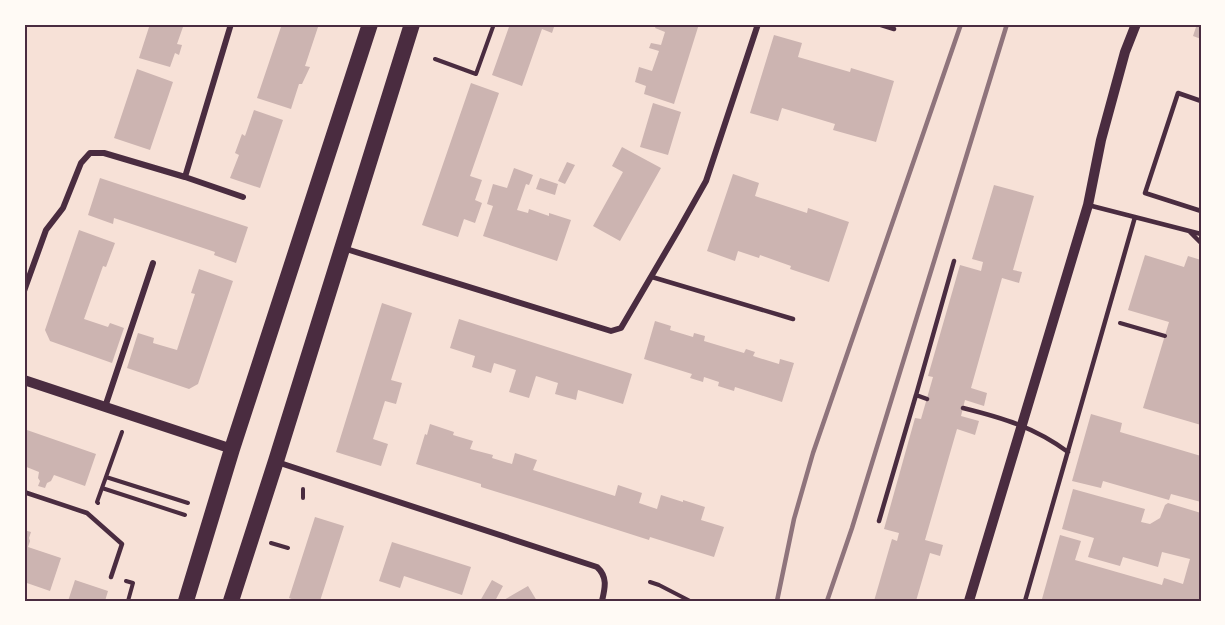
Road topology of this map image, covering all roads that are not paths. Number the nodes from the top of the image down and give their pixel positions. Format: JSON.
{"nodes":[{"id":1,"x":231,"y":24,"type":"edge"},
{"id":2,"x":370,"y":24,"type":"edge"},
{"id":3,"x":412,"y":24,"type":"edge"},
{"id":4,"x":758,"y":24,"type":"edge"},
{"id":5,"x":878,"y":24,"type":"edge"},
{"id":6,"x":1136,"y":24,"type":"edge"},
{"id":7,"x":894,"y":29,"type":"dead end"},
{"id":8,"x":1201,"y":101,"type":"edge"},
{"id":9,"x":184,"y":177,"type":"junction"},
{"id":10,"x":243,"y":197,"type":"dead end"},
{"id":11,"x":1088,"y":205,"type":"junction"},
{"id":12,"x":1201,"y":210,"type":"edge"},
{"id":13,"x":1135,"y":217,"type":"junction"},
{"id":14,"x":1189,"y":231,"type":"junction"},
{"id":15,"x":1201,"y":234,"type":"edge"},
{"id":16,"x":1201,"y":243,"type":"edge"},
{"id":17,"x":342,"y":248,"type":"junction"},
{"id":18,"x":954,"y":261,"type":"dead end"},
{"id":19,"x":153,"y":263,"type":"dead end"},
{"id":20,"x":652,"y":277,"type":"junction"},
{"id":21,"x":24,"y":291,"type":"edge"},
{"id":22,"x":793,"y":319,"type":"dead end"},
{"id":23,"x":24,"y":380,"type":"edge"},
{"id":24,"x":916,"y":395,"type":"junction"},
{"id":25,"x":927,"y":399,"type":"dead end"},
{"id":26,"x":105,"y":407,"type":"junction"},
{"id":27,"x":963,"y":408,"type":"dead end"},
{"id":28,"x":1023,"y":425,"type":"junction"},
{"id":29,"x":232,"y":449,"type":"junction"},
{"id":30,"x":1068,"y":452,"type":"junction"},
{"id":31,"x":276,"y":461,"type":"junction"},
{"id":32,"x":24,"y":492,"type":"edge"},
{"id":33,"x":879,"y":521,"type":"dead end"},
{"id":34,"x":111,"y":577,"type":"dead end"},
{"id":35,"x":186,"y":601,"type":"edge"},
{"id":36,"x":231,"y":601,"type":"edge"},
{"id":37,"x":602,"y":601,"type":"edge"},
{"id":38,"x":969,"y":601,"type":"edge"},
{"id":39,"x":1025,"y":601,"type":"edge"}],
"edges":[{"from":1,"to":9,"type":"street"},
{"from":2,"to":29,"type":"highway"},
{"from":3,"to":17,"type":"highway"},
{"from":4,"to":20,"type":"street"},
{"from":5,"to":7,"type":"lane"},
{"from":6,"to":11,"type":"street"},
{"from":8,"to":12,"type":"lane"},
{"from":9,"to":10,"type":"street"},
{"from":9,"to":21,"type":"street"},
{"from":11,"to":13,"type":"lane"},
{"from":11,"to":28,"type":"street"},
{"from":13,"to":14,"type":"lane"},
{"from":13,"to":30,"type":"lane"},
{"from":14,"to":15,"type":"lane"},
{"from":14,"to":16,"type":"lane"},
{"from":17,"to":20,"type":"street"},
{"from":17,"to":31,"type":"highway"},
{"from":18,"to":24,"type":"lane"},
{"from":19,"to":26,"type":"street"},
{"from":20,"to":22,"type":"lane"},
{"from":23,"to":26,"type":"street"},
{"from":24,"to":25,"type":"lane"},
{"from":24,"to":33,"type":"lane"},
{"from":26,"to":29,"type":"street"},
{"from":27,"to":28,"type":"lane"},
{"from":28,"to":30,"type":"lane"},
{"from":28,"to":38,"type":"street"},
{"from":29,"to":35,"type":"highway"},
{"from":30,"to":39,"type":"lane"},
{"from":31,"to":36,"type":"highway"},
{"from":31,"to":37,"type":"street"},
{"from":32,"to":34,"type":"lane"}]}
